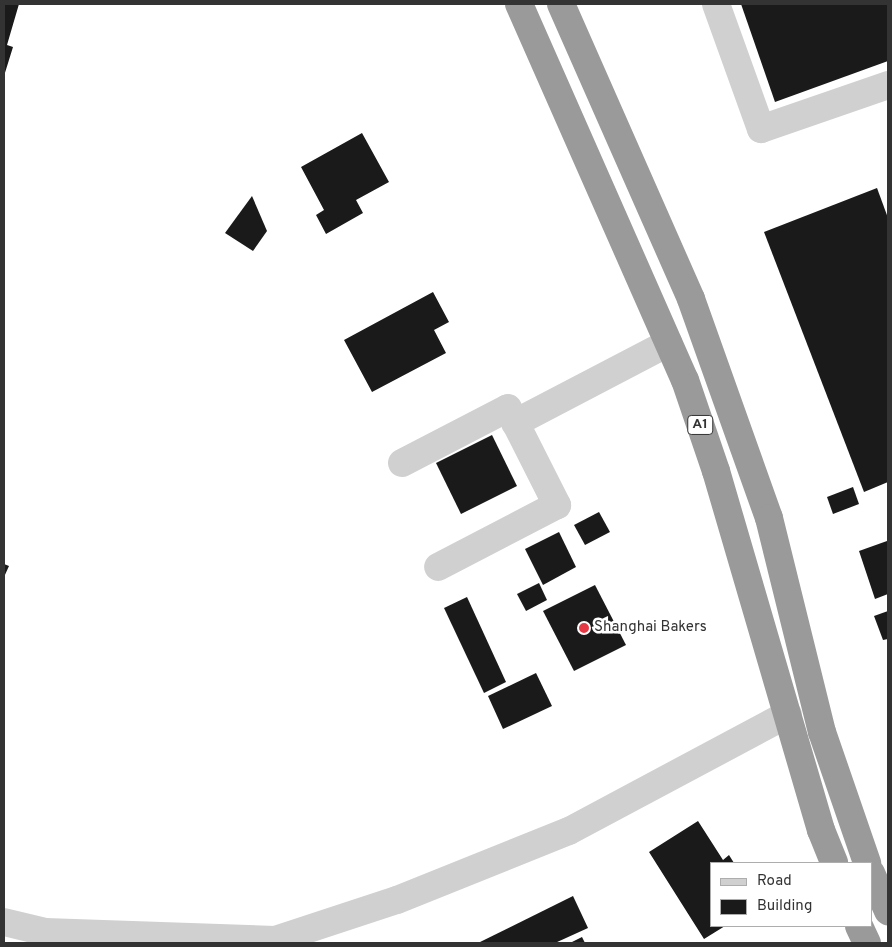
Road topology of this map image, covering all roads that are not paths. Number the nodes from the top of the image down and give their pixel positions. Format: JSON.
{"nodes":[{"id":1,"x":519,"y":4,"type":"edge"},
{"id":2,"x":561,"y":4,"type":"edge"},
{"id":3,"x":716,"y":4,"type":"edge"},
{"id":4,"x":888,"y":85,"type":"edge"},
{"id":5,"x":668,"y":343,"type":"junction"},
{"id":6,"x":516,"y":423,"type":"junction"},
{"id":7,"x":402,"y":463,"type":"dead end"},
{"id":8,"x":438,"y":567,"type":"dead end"},
{"id":9,"x":788,"y":714,"type":"junction"},
{"id":10,"x":834,"y":862,"type":"edge"},
{"id":11,"x":867,"y":862,"type":"edge"},
{"id":12,"x":872,"y":875,"type":"edge"},
{"id":13,"x":888,"y":911,"type":"edge"},
{"id":14,"x":4,"y":922,"type":"edge"},
{"id":15,"x":860,"y":927,"type":"edge"},
{"id":16,"x":867,"y":943,"type":"edge"}],
"edges":[{"from":1,"to":5,"type":"highway","number":"A1"},
{"from":2,"to":11,"type":"highway","number":"A1"},
{"from":3,"to":4,"type":"street"},
{"from":5,"to":6,"type":"street"},
{"from":5,"to":9,"type":"highway","number":"A1"},
{"from":6,"to":7,"type":"street"},
{"from":6,"to":8,"type":"street"},
{"from":9,"to":10,"type":"highway","number":"A1"},
{"from":9,"to":14,"type":"street"},
{"from":12,"to":13,"type":"highway"},
{"from":15,"to":16,"type":"highway"}]}
